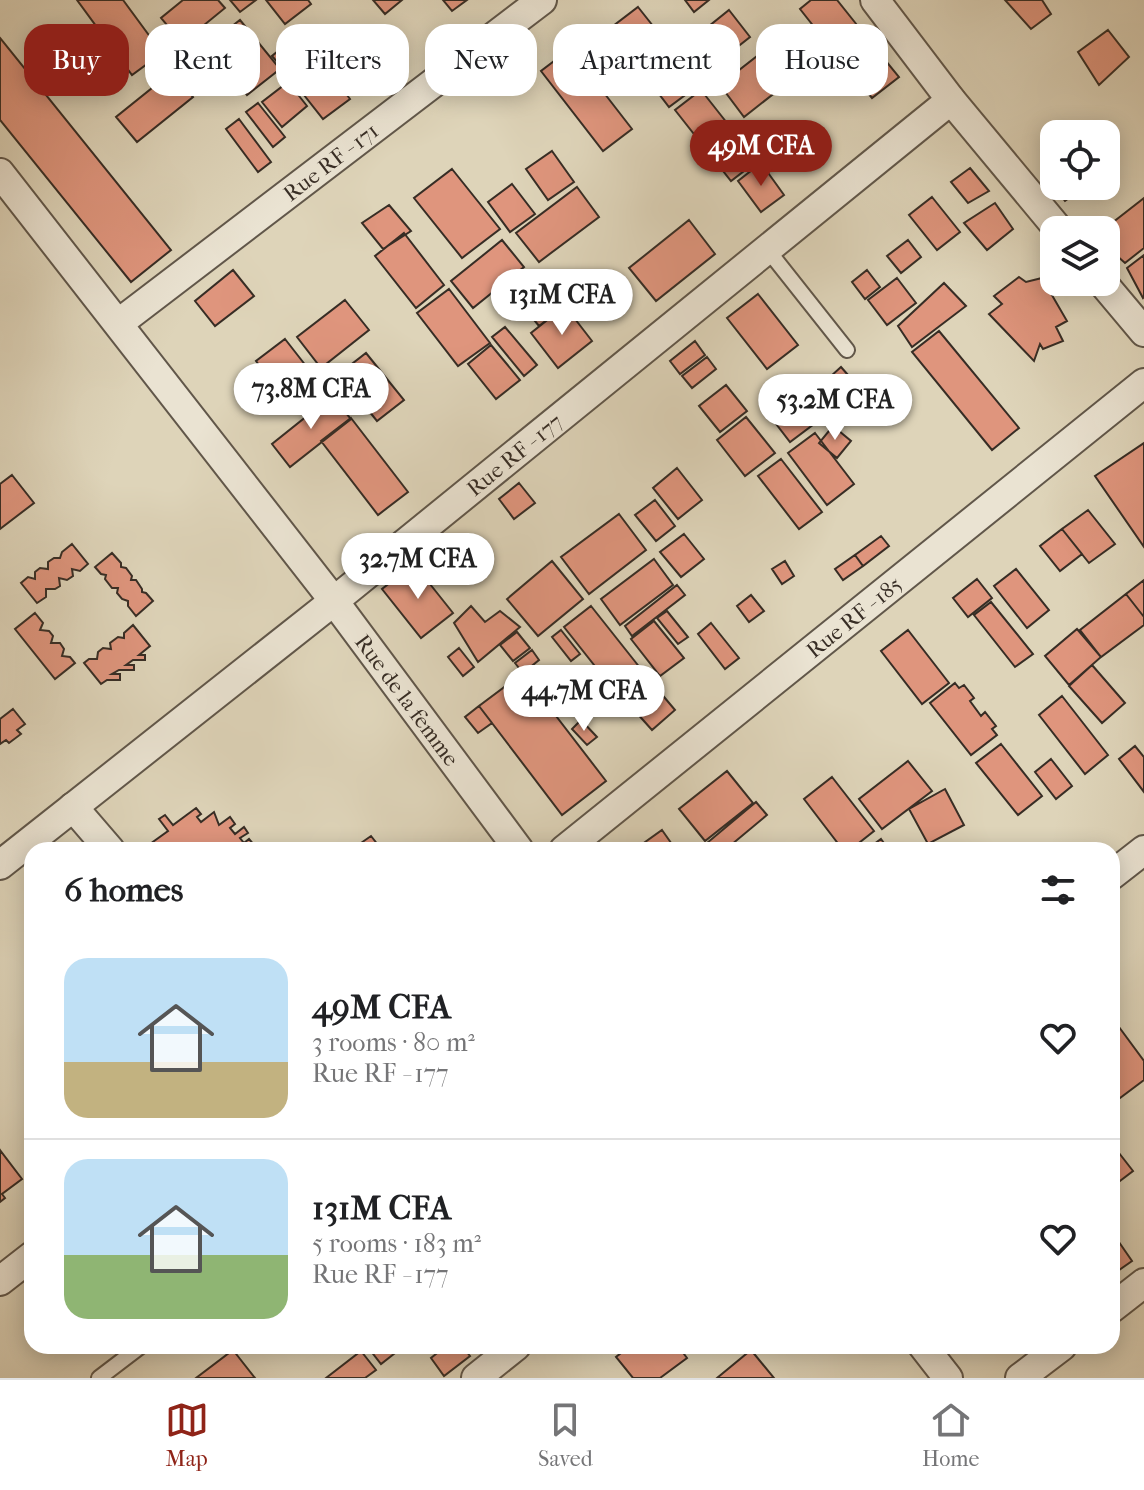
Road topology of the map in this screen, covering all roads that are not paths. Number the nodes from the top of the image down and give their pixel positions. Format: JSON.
{"nodes":[{"id":1,"x":542,"y":0,"type":"edge"},
{"id":2,"x":886,"y":4,"type":"edge"},
{"id":3,"x":951,"y":100,"type":"junction"},
{"id":4,"x":0,"y":173,"type":"edge"},
{"id":5,"x":1047,"y":216,"type":"edge"},
{"id":6,"x":767,"y":249,"type":"junction"},
{"id":7,"x":1114,"y":296,"type":"edge"},
{"id":8,"x":119,"y":323,"type":"junction"},
{"id":9,"x":1144,"y":332,"type":"edge"},
{"id":10,"x":847,"y":350,"type":"dead end"},
{"id":11,"x":1144,"y":383,"type":"edge"},
{"id":12,"x":334,"y":601,"type":"junction"},
{"id":13,"x":73,"y":807,"type":"junction"},
{"id":14,"x":29,"y":842,"type":"edge"},
{"id":15,"x":103,"y":842,"type":"edge"},
{"id":16,"x":513,"y":842,"type":"edge"},
{"id":17,"x":574,"y":842,"type":"edge"},
{"id":18,"x":24,"y":846,"type":"edge"},
{"id":19,"x":1144,"y":850,"type":"edge"},
{"id":20,"x":0,"y":865,"type":"edge"},
{"id":21,"x":1120,"y":869,"type":"edge"},
{"id":22,"x":24,"y":1262,"type":"edge"},
{"id":23,"x":0,"y":1281,"type":"edge"},
{"id":24,"x":1144,"y":1283,"type":"edge"},
{"id":25,"x":1120,"y":1302,"type":"edge"},
{"id":26,"x":130,"y":1354,"type":"edge"},
{"id":27,"x":506,"y":1354,"type":"edge"},
{"id":28,"x":929,"y":1354,"type":"edge"},
{"id":29,"x":1052,"y":1354,"type":"edge"},
{"id":30,"x":99,"y":1378,"type":"edge"},
{"id":31,"x":476,"y":1378,"type":"edge"},
{"id":32,"x":948,"y":1378,"type":"edge"},
{"id":33,"x":1020,"y":1378,"type":"edge"}],
"edges":[{"from":1,"to":8,"type":"street","name":"Rue RF - 171"},
{"from":2,"to":3,"type":"street"},
{"from":3,"to":5,"type":"street"},
{"from":3,"to":6,"type":"street","name":"Rue RF - 177"},
{"from":4,"to":8,"type":"street","name":"Rue de la femme"},
{"from":6,"to":10,"type":"lane"},
{"from":6,"to":12,"type":"street","name":"Rue RF - 177"},
{"from":7,"to":9,"type":"street"},
{"from":8,"to":12,"type":"street","name":"Rue de la femme"},
{"from":11,"to":17,"type":"street","name":"Rue RF - 185"},
{"from":12,"to":13,"type":"street","name":"Rue RF - 177"},
{"from":12,"to":16,"type":"street","name":"Rue de la femme"},
{"from":13,"to":14,"type":"street","name":"Rue RF - 177"},
{"from":13,"to":15,"type":"street"},
{"from":18,"to":20,"type":"street","name":"Rue RF - 177"},
{"from":19,"to":21,"type":"street"},
{"from":22,"to":23,"type":"street"},
{"from":24,"to":25,"type":"street"},
{"from":26,"to":30,"type":"lane"},
{"from":27,"to":31,"type":"street"},
{"from":28,"to":32,"type":"street"},
{"from":29,"to":33,"type":"street"}]}
